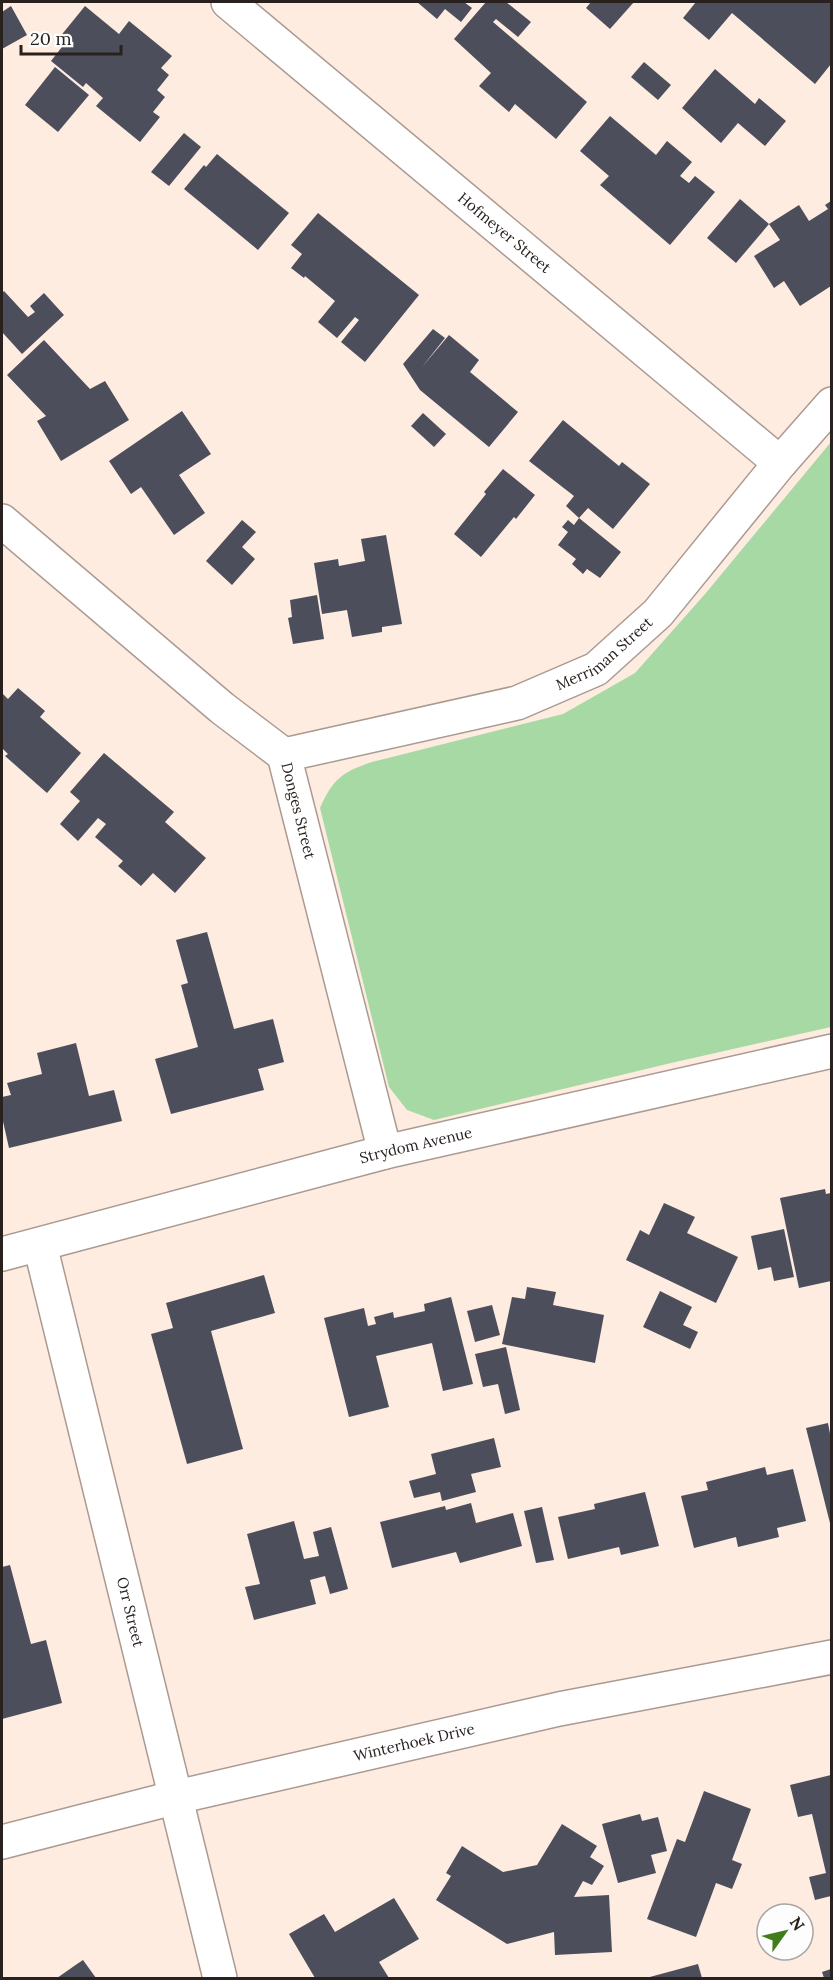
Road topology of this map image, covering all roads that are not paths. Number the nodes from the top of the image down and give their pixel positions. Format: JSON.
{"nodes":[{"id":1,"x":228,"y":2,"type":"edge"},
{"id":2,"x":831,"y":404,"type":"edge"},
{"id":3,"x":780,"y":464,"type":"junction"},
{"id":4,"x":2,"y":521,"type":"edge"},
{"id":5,"x":284,"y":755,"type":"junction"},
{"id":6,"x":831,"y":1051,"type":"edge"},
{"id":7,"x":385,"y":1152,"type":"junction"},
{"id":8,"x":40,"y":1245,"type":"junction"},
{"id":9,"x":2,"y":1254,"type":"edge"},
{"id":10,"x":831,"y":1657,"type":"edge"},
{"id":11,"x":177,"y":1797,"type":"junction"},
{"id":12,"x":2,"y":1842,"type":"edge"},
{"id":13,"x":220,"y":1978,"type":"edge"}],
"edges":[{"from":1,"to":3,"type":"street","name":"Hofmeyer Street"},
{"from":2,"to":3,"type":"street","name":"Merriman Street"},
{"from":3,"to":5,"type":"street","name":"Merriman Street"},
{"from":4,"to":5,"type":"street","name":"Donges Street"},
{"from":5,"to":7,"type":"street","name":"Donges Street"},
{"from":6,"to":7,"type":"street","name":"Strydom Avenue"},
{"from":7,"to":8,"type":"street","name":"Strydom Avenue"},
{"from":8,"to":9,"type":"street","name":"Strydom Avenue"},
{"from":8,"to":11,"type":"street","name":"Orr Street"},
{"from":10,"to":11,"type":"street","name":"Winterhoek Drive"},
{"from":11,"to":12,"type":"street","name":"Winterhoek Drive"},
{"from":11,"to":13,"type":"street","name":"Orr Street"}]}
